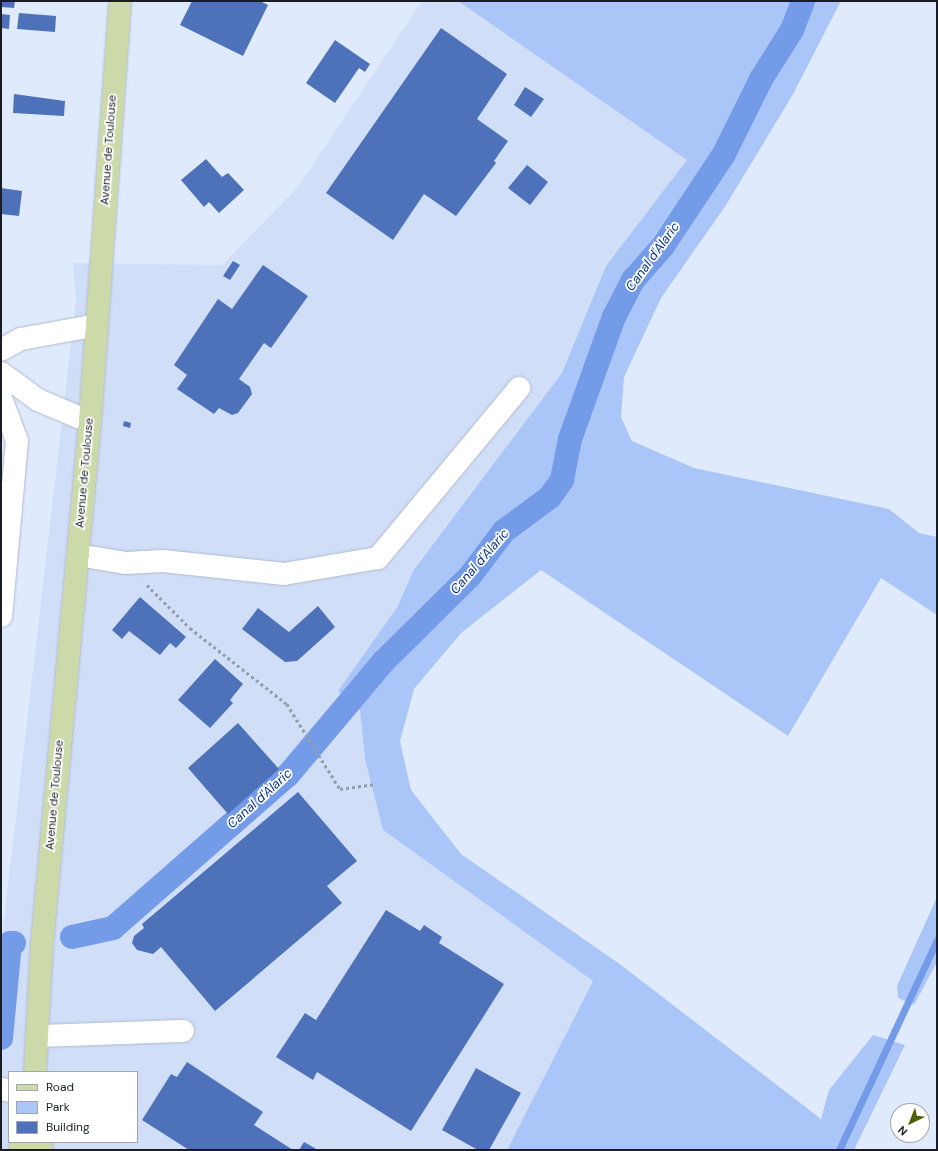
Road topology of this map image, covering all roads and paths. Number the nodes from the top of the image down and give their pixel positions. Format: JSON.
{"nodes":[{"id":1,"x":120,"y":1,"type":"edge"},
{"id":2,"x":97,"y":325,"type":"junction"},
{"id":3,"x":1,"y":350,"type":"edge"},
{"id":4,"x":1,"y":373,"type":"edge"},
{"id":5,"x":519,"y":388,"type":"dead end"},
{"id":6,"x":1,"y":398,"type":"edge"},
{"id":7,"x":90,"y":422,"type":"junction"},
{"id":8,"x":78,"y":555,"type":"junction"},
{"id":9,"x":126,"y":563,"type":"junction"},
{"id":10,"x":1,"y":616,"type":"edge"},
{"id":11,"x":376,"y":784,"type":"dead end"},
{"id":12,"x":183,"y":1031,"type":"dead end"},
{"id":13,"x":37,"y":1036,"type":"junction"},
{"id":14,"x":35,"y":1071,"type":"edge"}],
"edges":[{"from":1,"to":2,"type":"main road","name":"Avenue de Toulouse"},
{"from":2,"to":3,"type":"street"},
{"from":2,"to":7,"type":"main road","name":"Avenue de Toulouse"},
{"from":4,"to":7,"type":"street"},
{"from":5,"to":9,"type":"street"},
{"from":6,"to":10,"type":"street"},
{"from":7,"to":8,"type":"main road","name":"Avenue de Toulouse"},
{"from":8,"to":9,"type":"street"},
{"from":8,"to":13,"type":"main road","name":"Avenue de Toulouse"},
{"from":9,"to":11,"type":"path"},
{"from":12,"to":13,"type":"street"},
{"from":13,"to":14,"type":"main road","name":"Avenue de Toulouse"}]}
